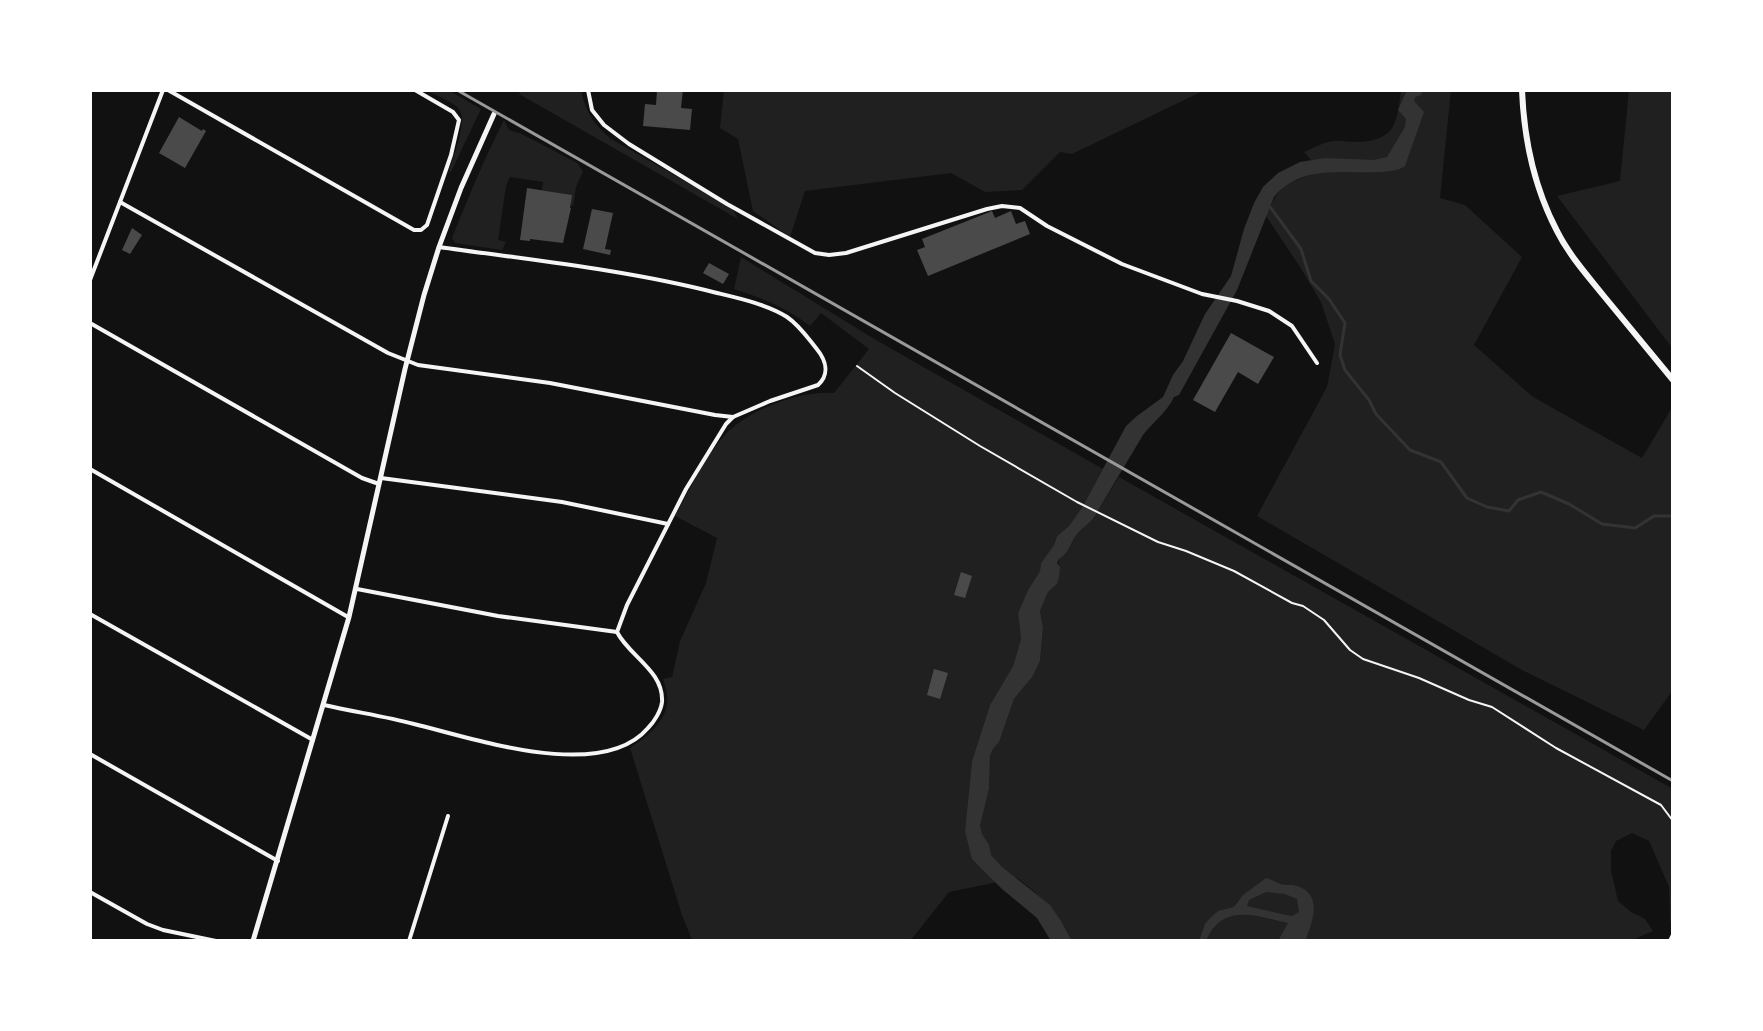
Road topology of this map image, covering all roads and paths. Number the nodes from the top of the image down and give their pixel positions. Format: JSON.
{"nodes":[{"id":1,"x":165,"y":90,"type":"edge"},
{"id":2,"x":415,"y":90,"type":"edge"},
{"id":3,"x":588,"y":90,"type":"edge"},
{"id":4,"x":1522,"y":90,"type":"edge"},
{"id":5,"x":494,"y":114,"type":"dead end"},
{"id":6,"x":120,"y":202,"type":"junction"},
{"id":7,"x":439,"y":247,"type":"junction"},
{"id":8,"x":90,"y":280,"type":"edge"},
{"id":9,"x":90,"y":323,"type":"edge"},
{"id":10,"x":407,"y":362,"type":"junction"},
{"id":11,"x":1317,"y":363,"type":"dead end"},
{"id":12,"x":857,"y":366,"type":"dead end"},
{"id":13,"x":1673,"y":380,"type":"edge"},
{"id":14,"x":733,"y":417,"type":"junction"},
{"id":15,"x":90,"y":469,"type":"edge"},
{"id":16,"x":380,"y":481,"type":"junction"},
{"id":17,"x":668,"y":524,"type":"junction"},
{"id":18,"x":357,"y":589,"type":"junction"},
{"id":19,"x":90,"y":614,"type":"edge"},
{"id":20,"x":349,"y":617,"type":"junction"},
{"id":21,"x":617,"y":632,"type":"junction"},
{"id":22,"x":324,"y":705,"type":"junction"},
{"id":23,"x":313,"y":740,"type":"junction"},
{"id":24,"x":90,"y":754,"type":"edge"},
{"id":25,"x":448,"y":816,"type":"dead end"},
{"id":26,"x":1673,"y":821,"type":"edge"},
{"id":27,"x":278,"y":861,"type":"junction"},
{"id":28,"x":90,"y":892,"type":"edge"},
{"id":29,"x":1673,"y":935,"type":"edge"},
{"id":30,"x":216,"y":941,"type":"edge"},
{"id":31,"x":253,"y":941,"type":"edge"},
{"id":32,"x":409,"y":941,"type":"edge"},
{"id":33,"x":1670,"y":941,"type":"edge"}],
"edges":[{"from":1,"to":2,"type":"street"},
{"from":1,"to":6,"type":"street"},
{"from":3,"to":11,"type":"street"},
{"from":4,"to":13,"type":"main road"},
{"from":5,"to":7,"type":"street"},
{"from":6,"to":8,"type":"street"},
{"from":6,"to":10,"type":"street"},
{"from":7,"to":10,"type":"street"},
{"from":7,"to":14,"type":"street"},
{"from":9,"to":16,"type":"street"},
{"from":10,"to":14,"type":"street"},
{"from":10,"to":16,"type":"street"},
{"from":12,"to":26,"type":"path"},
{"from":14,"to":17,"type":"street"},
{"from":15,"to":20,"type":"street"},
{"from":16,"to":17,"type":"street"},
{"from":16,"to":18,"type":"street"},
{"from":17,"to":21,"type":"street"},
{"from":18,"to":20,"type":"street"},
{"from":18,"to":21,"type":"street"},
{"from":19,"to":23,"type":"street"},
{"from":20,"to":22,"type":"street"},
{"from":21,"to":22,"type":"street"},
{"from":22,"to":23,"type":"street"},
{"from":23,"to":27,"type":"street"},
{"from":24,"to":27,"type":"street"},
{"from":25,"to":32,"type":"street"},
{"from":27,"to":31,"type":"street"},
{"from":28,"to":30,"type":"street"},
{"from":29,"to":33,"type":"street"}]}
